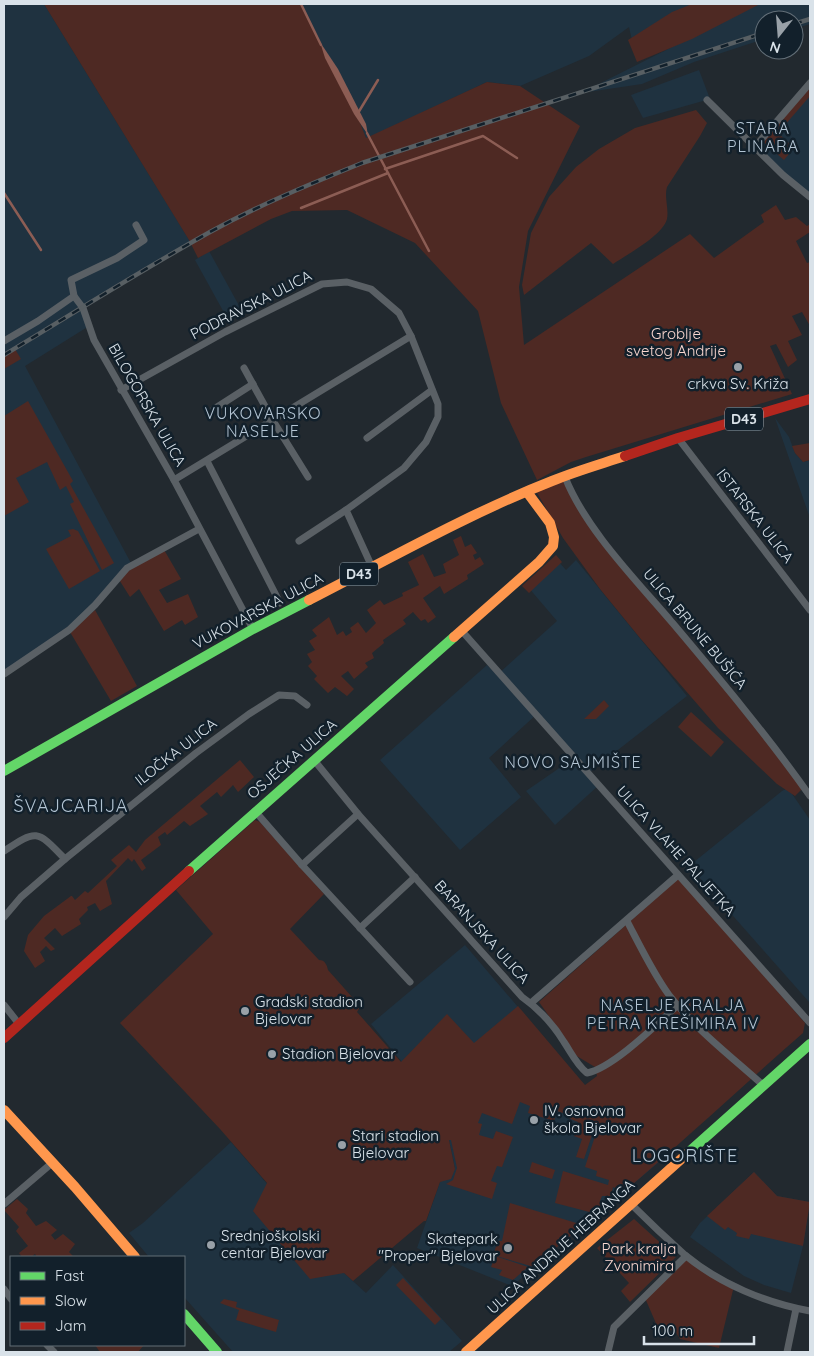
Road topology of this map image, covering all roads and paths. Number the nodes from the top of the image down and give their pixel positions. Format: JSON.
{"nodes":[{"id":1,"x":810,"y":83,"type":"edge"},
{"id":2,"x":707,"y":100,"type":"dead end"},
{"id":3,"x":757,"y":150,"type":"junction"},
{"id":4,"x":810,"y":196,"type":"edge"},
{"id":5,"x":136,"y":225,"type":"dead end"},
{"id":6,"x":74,"y":296,"type":"junction"},
{"id":7,"x":411,"y":336,"type":"junction"},
{"id":8,"x":4,"y":340,"type":"edge"},
{"id":9,"x":244,"y":368,"type":"dead end"},
{"id":10,"x":253,"y":384,"type":"junction"},
{"id":11,"x":121,"y":390,"type":"junction"},
{"id":12,"x":432,"y":390,"type":"junction"},
{"id":13,"x":810,"y":399,"type":"edge"},
{"id":14,"x":214,"y":409,"type":"dead end"},
{"id":15,"x":272,"y":419,"type":"junction"},
{"id":16,"x":367,"y":438,"type":"dead end"},
{"id":17,"x":678,"y":438,"type":"junction"},
{"id":18,"x":206,"y":461,"type":"junction"},
{"id":19,"x":565,"y":476,"type":"junction"},
{"id":20,"x":308,"y":477,"type":"dead end"},
{"id":21,"x":174,"y":480,"type":"junction"},
{"id":22,"x":529,"y":491,"type":"junction"},
{"id":23,"x":346,"y":510,"type":"junction"},
{"id":24,"x":199,"y":528,"type":"junction"},
{"id":25,"x":299,"y":541,"type":"dead end"},
{"id":26,"x":372,"y":568,"type":"junction"},
{"id":27,"x":280,"y":603,"type":"dead end"},
{"id":28,"x":810,"y":610,"type":"edge"},
{"id":29,"x":254,"y":629,"type":"junction"},
{"id":30,"x":461,"y":630,"type":"junction"},
{"id":31,"x":4,"y":674,"type":"edge"},
{"id":32,"x":306,"y":705,"type":"dead end"},
{"id":33,"x":314,"y":760,"type":"junction"},
{"id":34,"x":4,"y":771,"type":"edge"},
{"id":35,"x":810,"y":796,"type":"edge"},
{"id":36,"x":255,"y":811,"type":"junction"},
{"id":37,"x":358,"y":814,"type":"junction"},
{"id":38,"x":4,"y":851,"type":"edge"},
{"id":39,"x":65,"y":858,"type":"junction"},
{"id":40,"x":302,"y":865,"type":"junction"},
{"id":41,"x":678,"y":875,"type":"junction"},
{"id":42,"x":415,"y":877,"type":"junction"},
{"id":43,"x":4,"y":917,"type":"edge"},
{"id":44,"x":627,"y":921,"type":"junction"},
{"id":45,"x":360,"y":928,"type":"junction"},
{"id":46,"x":410,"y":982,"type":"dead end"},
{"id":47,"x":531,"y":1003,"type":"junction"},
{"id":48,"x":4,"y":1005,"type":"edge"},
{"id":49,"x":678,"y":1005,"type":"junction"},
{"id":50,"x":810,"y":1023,"type":"edge"},
{"id":51,"x":19,"y":1024,"type":"junction"},
{"id":52,"x":4,"y":1038,"type":"edge"},
{"id":53,"x":810,"y":1044,"type":"edge"},
{"id":54,"x":764,"y":1086,"type":"junction"},
{"id":55,"x":4,"y":1110,"type":"edge"},
{"id":56,"x":52,"y":1163,"type":"junction"},
{"id":57,"x":4,"y":1204,"type":"edge"},
{"id":58,"x":632,"y":1205,"type":"junction"},
{"id":59,"x":134,"y":1256,"type":"edge"},
{"id":60,"x":686,"y":1256,"type":"junction"},
{"id":61,"x":796,"y":1309,"type":"junction"},
{"id":62,"x":810,"y":1311,"type":"edge"},
{"id":63,"x":185,"y":1315,"type":"edge"},
{"id":64,"x":217,"y":1352,"type":"edge"},
{"id":65,"x":466,"y":1352,"type":"edge"},
{"id":66,"x":608,"y":1352,"type":"edge"},
{"id":67,"x":787,"y":1352,"type":"edge"}],
"edges":[{"from":1,"to":3,"type":"street"},
{"from":2,"to":3,"type":"street"},
{"from":3,"to":4,"type":"street"},
{"from":5,"to":6,"type":"street"},
{"from":6,"to":8,"type":"street"},
{"from":6,"to":11,"type":"street","name":"BILOGORSKA ULICA"},
{"from":7,"to":11,"type":"street","name":"PODRAVSKA ULICA"},
{"from":7,"to":12,"type":"street","name":"PODRAVSKA ULICA"},
{"from":7,"to":15,"type":"street"},
{"from":9,"to":10,"type":"street"},
{"from":10,"to":14,"type":"street"},
{"from":10,"to":15,"type":"street"},
{"from":11,"to":21,"type":"street","name":"BILOGORSKA ULICA"},
{"from":12,"to":16,"type":"street"},
{"from":12,"to":23,"type":"street","name":"PODRAVSKA ULICA"},
{"from":13,"to":17,"type":"main road","number":"D43"},
{"from":15,"to":18,"type":"street"},
{"from":15,"to":20,"type":"street"},
{"from":17,"to":19,"type":"main road","number":"D43"},
{"from":17,"to":28,"type":"street","name":"ISTARSKA ULICA"},
{"from":18,"to":21,"type":"street"},
{"from":18,"to":27,"type":"street"},
{"from":19,"to":22,"type":"main road","number":"D43"},
{"from":19,"to":35,"type":"street","name":"ULICA BRUNE BUŠIĆA"},
{"from":21,"to":24,"type":"street","name":"BILOGORSKA ULICA"},
{"from":22,"to":26,"type":"main road","name":"VUKOVARSKA ULICA","number":"D43"},
{"from":22,"to":30,"type":"main road","name":"OSJEČKA ULICA"},
{"from":23,"to":25,"type":"street","name":"PODRAVSKA ULICA"},
{"from":23,"to":26,"type":"street"},
{"from":24,"to":29,"type":"street","name":"BILOGORSKA ULICA"},
{"from":24,"to":31,"type":"street"},
{"from":26,"to":29,"type":"main road","name":"VUKOVARSKA ULICA","number":"D43"},
{"from":29,"to":34,"type":"main road","name":"VUKOVARSKA ULICA","number":"D43"},
{"from":30,"to":33,"type":"main road","name":"OSJEČKA ULICA"},
{"from":30,"to":41,"type":"street","name":"ULICA VLAHE PALJETKA"},
{"from":32,"to":39,"type":"street","name":"ILOČKA ULICA"},
{"from":33,"to":36,"type":"main road","name":"OSJEČKA ULICA"},
{"from":33,"to":37,"type":"street","name":"BARANJSKA ULICA"},
{"from":36,"to":40,"type":"street"},
{"from":36,"to":51,"type":"main road","name":"OSJEČKA ULICA"},
{"from":37,"to":40,"type":"street"},
{"from":37,"to":42,"type":"street","name":"BARANJSKA ULICA"},
{"from":38,"to":39,"type":"street"},
{"from":39,"to":43,"type":"street","name":"ILOČKA ULICA"},
{"from":40,"to":45,"type":"street"},
{"from":41,"to":44,"type":"street"},
{"from":41,"to":50,"type":"street","name":"ULICA VLAHE PALJETKA"},
{"from":42,"to":45,"type":"street","name":"BARANJSKA ULICA"},
{"from":42,"to":47,"type":"street","name":"BARANJSKA ULICA"},
{"from":44,"to":47,"type":"street"},
{"from":44,"to":49,"type":"street"},
{"from":45,"to":46,"type":"street"},
{"from":47,"to":49,"type":"street"},
{"from":48,"to":51,"type":"street"},
{"from":49,"to":54,"type":"street"},
{"from":51,"to":52,"type":"main road","name":"OSJEČKA ULICA"},
{"from":53,"to":54,"type":"main road","name":"ULICA ANDRIJE HEBRANGA"},
{"from":54,"to":58,"type":"main road","name":"ULICA ANDRIJE HEBRANGA"},
{"from":55,"to":56,"type":"main road"},
{"from":56,"to":57,"type":"street"},
{"from":56,"to":59,"type":"main road"},
{"from":58,"to":60,"type":"street"},
{"from":58,"to":65,"type":"main road","name":"ULICA ANDRIJE HEBRANGA"},
{"from":60,"to":61,"type":"street"},
{"from":60,"to":66,"type":"street"},
{"from":61,"to":62,"type":"street"},
{"from":61,"to":67,"type":"street"},
{"from":63,"to":64,"type":"main road"}]}
